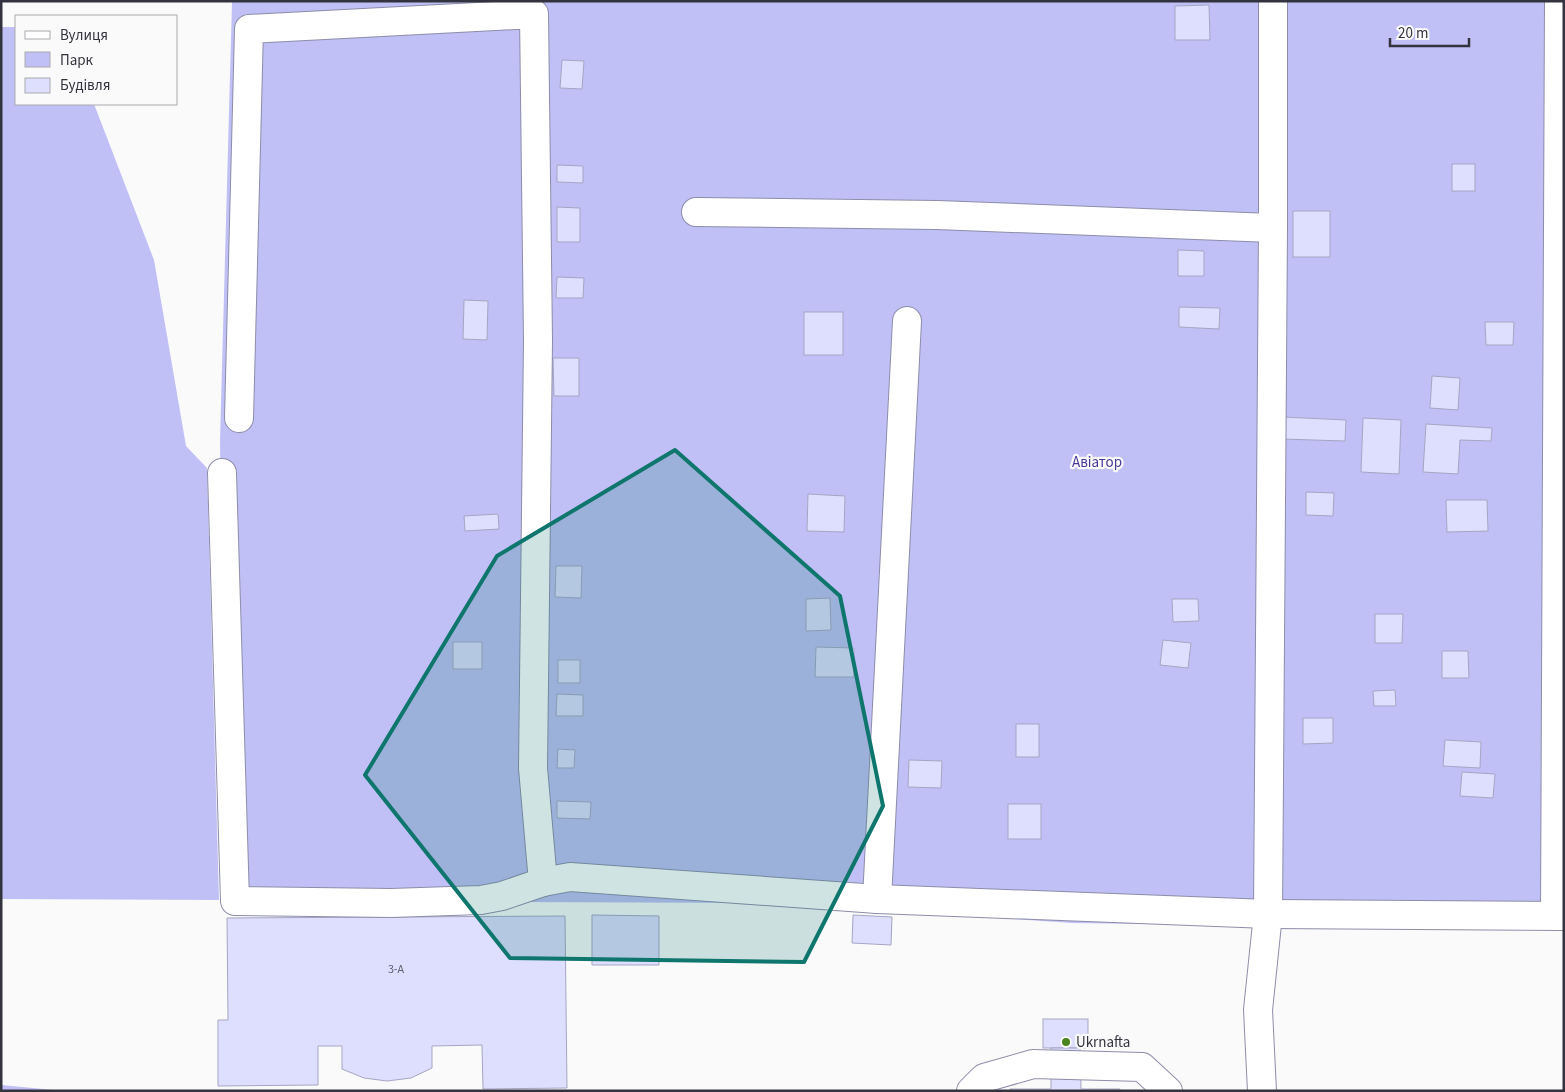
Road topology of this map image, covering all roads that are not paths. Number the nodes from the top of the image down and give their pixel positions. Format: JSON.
{"nodes":[{"id":1,"x":1273,"y":1,"type":"edge"},
{"id":2,"x":1559,"y":1,"type":"edge"},
{"id":3,"x":696,"y":212,"type":"dead end"},
{"id":4,"x":1273,"y":228,"type":"junction"},
{"id":5,"x":906,"y":321,"type":"dead end"},
{"id":6,"x":240,"y":418,"type":"dead end"},
{"id":7,"x":222,"y":473,"type":"dead end"},
{"id":8,"x":543,"y":882,"type":"junction"},
{"id":9,"x":877,"y":899,"type":"junction"},
{"id":10,"x":1268,"y":914,"type":"junction"},
{"id":11,"x":1560,"y":916,"type":"edge"},
{"id":12,"x":971,"y":1091,"type":"edge"},
{"id":13,"x":1168,"y":1091,"type":"edge"},
{"id":14,"x":1262,"y":1091,"type":"edge"}],
"edges":[{"from":1,"to":4,"type":"street"},
{"from":2,"to":11,"type":"street"},
{"from":3,"to":4,"type":"street"},
{"from":4,"to":10,"type":"street"},
{"from":5,"to":9,"type":"street"},
{"from":6,"to":8,"type":"street"},
{"from":7,"to":8,"type":"street"},
{"from":8,"to":9,"type":"street"},
{"from":9,"to":10,"type":"street"},
{"from":10,"to":11,"type":"street"},
{"from":10,"to":14,"type":"street"},
{"from":12,"to":13,"type":"street"}]}
